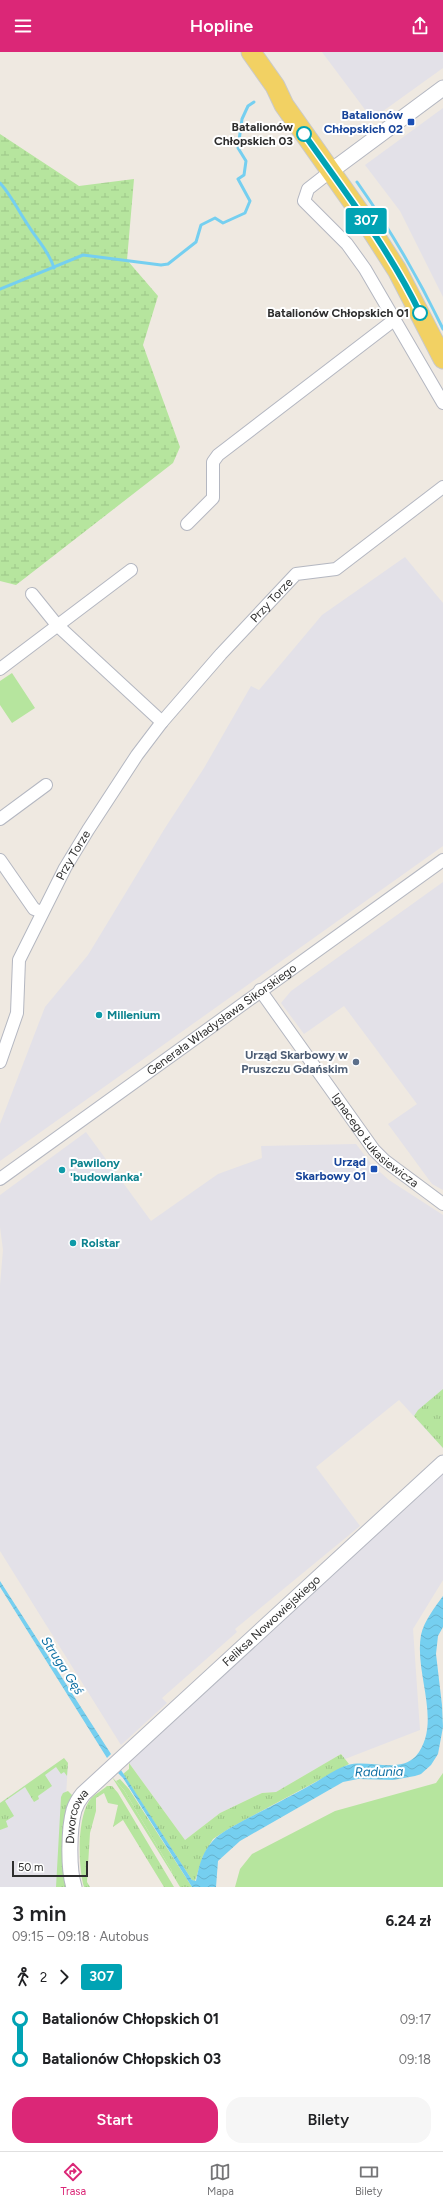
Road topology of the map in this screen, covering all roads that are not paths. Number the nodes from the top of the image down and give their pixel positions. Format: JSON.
{"nodes":[{"id":1,"x":239,"y":52,"type":"edge"},
{"id":2,"x":256,"y":55,"type":"edge"},
{"id":3,"x":443,"y":88,"type":"edge"},
{"id":4,"x":284,"y":106,"type":"junction"},
{"id":5,"x":330,"y":171,"type":"junction"},
{"id":6,"x":394,"y":320,"type":"junction"},
{"id":7,"x":443,"y":358,"type":"edge"},
{"id":8,"x":443,"y":403,"type":"edge"},
{"id":9,"x":443,"y":487,"type":"edge"},
{"id":10,"x":187,"y":524,"type":"dead end"},
{"id":11,"x":131,"y":570,"type":"dead end"},
{"id":12,"x":32,"y":594,"type":"dead end"},
{"id":13,"x":57,"y":625,"type":"junction"},
{"id":14,"x":0,"y":668,"type":"edge"},
{"id":15,"x":162,"y":722,"type":"junction"},
{"id":16,"x":46,"y":785,"type":"dead end"},
{"id":17,"x":0,"y":819,"type":"edge"},
{"id":18,"x":0,"y":860,"type":"edge"},
{"id":19,"x":443,"y":860,"type":"edge"},
{"id":20,"x":42,"y":912,"type":"junction"},
{"id":21,"x":260,"y":990,"type":"junction"},
{"id":22,"x":0,"y":1062,"type":"edge"},
{"id":23,"x":0,"y":1179,"type":"edge"},
{"id":24,"x":443,"y":1204,"type":"edge"},
{"id":25,"x":443,"y":1463,"type":"edge"},
{"id":26,"x":100,"y":1777,"type":"joint"},
{"id":27,"x":74,"y":1887,"type":"edge"}],
"edges":[{"from":1,"to":4,"type":"main road"},
{"from":2,"to":4,"type":"main road"},
{"from":3,"to":5,"type":"street"},
{"from":4,"to":5,"type":"main road"},
{"from":5,"to":6,"type":"street"},
{"from":5,"to":7,"type":"main road"},
{"from":6,"to":8,"type":"street"},
{"from":6,"to":10,"type":"street"},
{"from":9,"to":15,"type":"street","name":"Przy Torze"},
{"from":11,"to":13,"type":"street"},
{"from":12,"to":13,"type":"street"},
{"from":13,"to":14,"type":"street"},
{"from":13,"to":15,"type":"street"},
{"from":15,"to":20,"type":"street","name":"Przy Torze"},
{"from":16,"to":17,"type":"street"},
{"from":18,"to":20,"type":"street"},
{"from":19,"to":21,"type":"street","name":"Generała Władysława Sikorskiego"},
{"from":20,"to":22,"type":"street","name":"Przy Torze"},
{"from":21,"to":23,"type":"street","name":"Generała Władysława Sikorskiego"},
{"from":21,"to":24,"type":"street","name":"Ignacego Łukasiewicza"},
{"from":25,"to":26,"type":"street","name":"Feliksa Nowowiejskiego"},
{"from":26,"to":27,"type":"street","name":"Dworcowa"}]}
